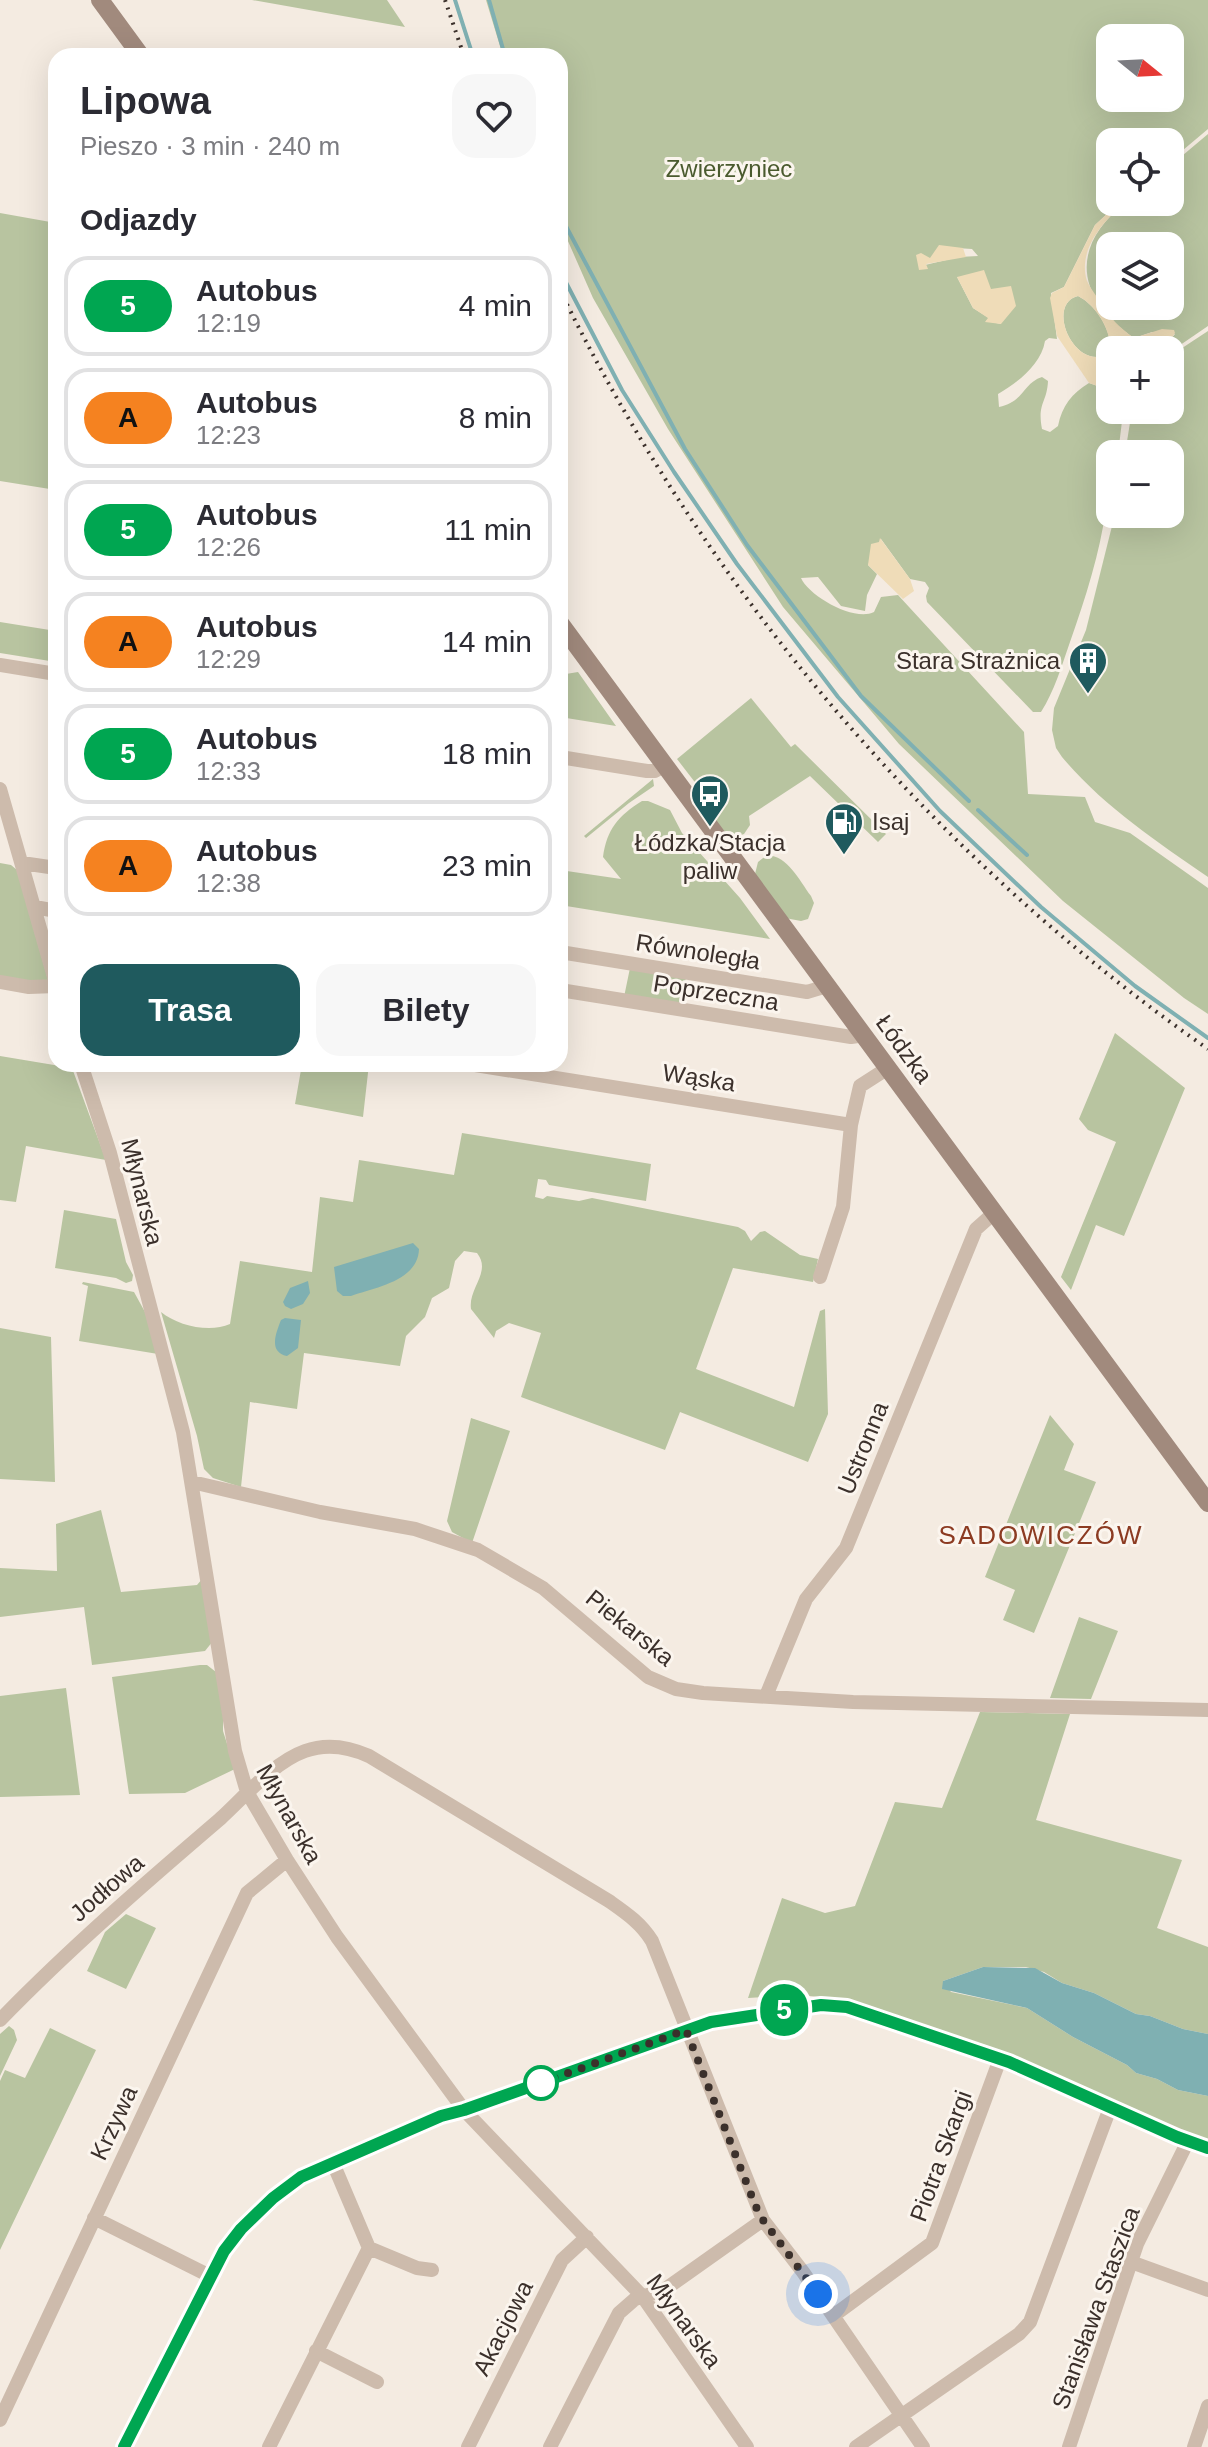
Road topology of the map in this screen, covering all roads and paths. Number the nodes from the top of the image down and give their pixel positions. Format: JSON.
{"nodes":[{"id":1,"x":100,"y":0,"type":"edge"},
{"id":2,"x":135,"y":48,"type":"edge"},
{"id":3,"x":568,"y":634,"type":"edge"},
{"id":4,"x":0,"y":665,"type":"edge"},
{"id":5,"x":48,"y":673,"type":"edge"},
{"id":6,"x":568,"y":758,"type":"edge"},
{"id":7,"x":664,"y":766,"type":"junction"},
{"id":8,"x":0,"y":789,"type":"edge"},
{"id":9,"x":22,"y":863,"type":"junction"},
{"id":10,"x":48,"y":867,"type":"edge"},
{"id":11,"x":35,"y":907,"type":"junction"},
{"id":12,"x":48,"y":909,"type":"edge"},
{"id":13,"x":568,"y":953,"type":"edge"},
{"id":14,"x":48,"y":955,"type":"edge"},
{"id":15,"x":0,"y":982,"type":"edge"},
{"id":16,"x":48,"y":986,"type":"edge"},
{"id":17,"x":827,"y":986,"type":"junction"},
{"id":18,"x":568,"y":991,"type":"edge"},
{"id":19,"x":865,"y":1035,"type":"junction"},
{"id":20,"x":888,"y":1068,"type":"junction"},
{"id":21,"x":84,"y":1072,"type":"edge"},
{"id":22,"x":519,"y":1072,"type":"edge"},
{"id":23,"x":851,"y":1125,"type":"junction"},
{"id":24,"x":994,"y":1213,"type":"junction"},
{"id":25,"x":820,"y":1277,"type":"dead end"},
{"id":26,"x":192,"y":1482,"type":"junction"},
{"id":27,"x":1208,"y":1503,"type":"edge"},
{"id":28,"x":766,"y":1696,"type":"junction"},
{"id":29,"x":1208,"y":1710,"type":"edge"},
{"id":30,"x":247,"y":1792,"type":"junction"},
{"id":31,"x":287,"y":1860,"type":"junction"},
{"id":32,"x":0,"y":2020,"type":"edge"},
{"id":33,"x":686,"y":2030,"type":"junction"},
{"id":34,"x":1000,"y":2059,"type":"junction"},
{"id":35,"x":1110,"y":2108,"type":"junction"},
{"id":36,"x":464,"y":2110,"type":"junction"},
{"id":37,"x":1188,"y":2141,"type":"junction"},
{"id":38,"x":1208,"y":2148,"type":"edge"},
{"id":39,"x":333,"y":2163,"type":"junction"},
{"id":40,"x":94,"y":2218,"type":"junction"},
{"id":41,"x":763,"y":2220,"type":"junction"},
{"id":42,"x":587,"y":2237,"type":"junction"},
{"id":43,"x":369,"y":2248,"type":"junction"},
{"id":44,"x":1131,"y":2262,"type":"junction"},
{"id":45,"x":432,"y":2270,"type":"dead end"},
{"id":46,"x":210,"y":2276,"type":"junction"},
{"id":47,"x":1208,"y":2290,"type":"edge"},
{"id":48,"x":643,"y":2297,"type":"junction"},
{"id":49,"x":833,"y":2316,"type":"junction"},
{"id":50,"x":316,"y":2351,"type":"junction"},
{"id":51,"x":377,"y":2382,"type":"dead end"},
{"id":52,"x":1208,"y":2406,"type":"edge"},
{"id":53,"x":902,"y":2415,"type":"junction"},
{"id":54,"x":0,"y":2420,"type":"edge"},
{"id":55,"x":124,"y":2447,"type":"edge"},
{"id":56,"x":269,"y":2447,"type":"edge"},
{"id":57,"x":468,"y":2447,"type":"edge"},
{"id":58,"x":550,"y":2447,"type":"edge"},
{"id":59,"x":747,"y":2447,"type":"edge"},
{"id":60,"x":856,"y":2447,"type":"edge"},
{"id":61,"x":923,"y":2447,"type":"edge"},
{"id":62,"x":1069,"y":2447,"type":"edge"},
{"id":63,"x":1194,"y":2447,"type":"edge"}],
"edges":[{"from":1,"to":2,"type":"main road"},
{"from":3,"to":7,"type":"main road","name":"Łódzka"},
{"from":4,"to":5,"type":"street"},
{"from":6,"to":7,"type":"street"},
{"from":7,"to":17,"type":"main road","name":"Łódzka"},
{"from":8,"to":9,"type":"street"},
{"from":9,"to":10,"type":"street"},
{"from":9,"to":11,"type":"street"},
{"from":11,"to":12,"type":"street"},
{"from":11,"to":14,"type":"street"},
{"from":13,"to":17,"type":"street","name":"Równoległa"},
{"from":15,"to":16,"type":"street"},
{"from":17,"to":19,"type":"main road","name":"Łódzka"},
{"from":18,"to":19,"type":"street","name":"Poprzeczna"},
{"from":19,"to":20,"type":"main road","name":"Łódzka"},
{"from":20,"to":23,"type":"street"},
{"from":20,"to":24,"type":"main road","name":"Łódzka"},
{"from":21,"to":26,"type":"street","name":"Młynarska"},
{"from":22,"to":23,"type":"street","name":"Wąska"},
{"from":23,"to":25,"type":"street"},
{"from":24,"to":27,"type":"main road","name":"Łódzka"},
{"from":24,"to":28,"type":"street","name":"Ustronna"},
{"from":26,"to":28,"type":"street","name":"Piekarska"},
{"from":26,"to":30,"type":"street","name":"Młynarska"},
{"from":28,"to":29,"type":"street","name":"Piekarska"},
{"from":30,"to":31,"type":"street","name":"Młynarska"},
{"from":30,"to":32,"type":"street","name":"Jodłowa"},
{"from":30,"to":33,"type":"street","name":"Jodłowa"},
{"from":31,"to":36,"type":"street","name":"Młynarska"},
{"from":31,"to":40,"type":"street","name":"Krzywa"},
{"from":33,"to":34,"type":"street"},
{"from":33,"to":36,"type":"street"},
{"from":33,"to":41,"type":"street","name":"Jodłowa"},
{"from":34,"to":35,"type":"street"},
{"from":34,"to":49,"type":"street","name":"Piotra Skargi"},
{"from":35,"to":37,"type":"street"},
{"from":35,"to":53,"type":"street"},
{"from":36,"to":39,"type":"street"},
{"from":36,"to":42,"type":"street","name":"Młynarska"},
{"from":37,"to":38,"type":"street"},
{"from":37,"to":44,"type":"street","name":"Stanisława Staszica"},
{"from":39,"to":43,"type":"street"},
{"from":39,"to":46,"type":"street"},
{"from":40,"to":46,"type":"street"},
{"from":40,"to":54,"type":"street","name":"Krzywa"},
{"from":41,"to":48,"type":"street"},
{"from":41,"to":49,"type":"street","name":"Jodłowa"},
{"from":42,"to":48,"type":"street","name":"Młynarska"},
{"from":42,"to":57,"type":"street","name":"Akacjowa"},
{"from":43,"to":45,"type":"street"},
{"from":43,"to":50,"type":"street"},
{"from":44,"to":47,"type":"street"},
{"from":44,"to":62,"type":"street","name":"Stanisława Staszica"},
{"from":46,"to":55,"type":"street"},
{"from":48,"to":58,"type":"street"},
{"from":48,"to":59,"type":"street","name":"Młynarska"},
{"from":49,"to":53,"type":"street","name":"Jodłowa"},
{"from":50,"to":51,"type":"street"},
{"from":50,"to":56,"type":"street"},
{"from":52,"to":63,"type":"street"},
{"from":53,"to":60,"type":"street"},
{"from":53,"to":61,"type":"street","name":"Jodłowa"}]}
